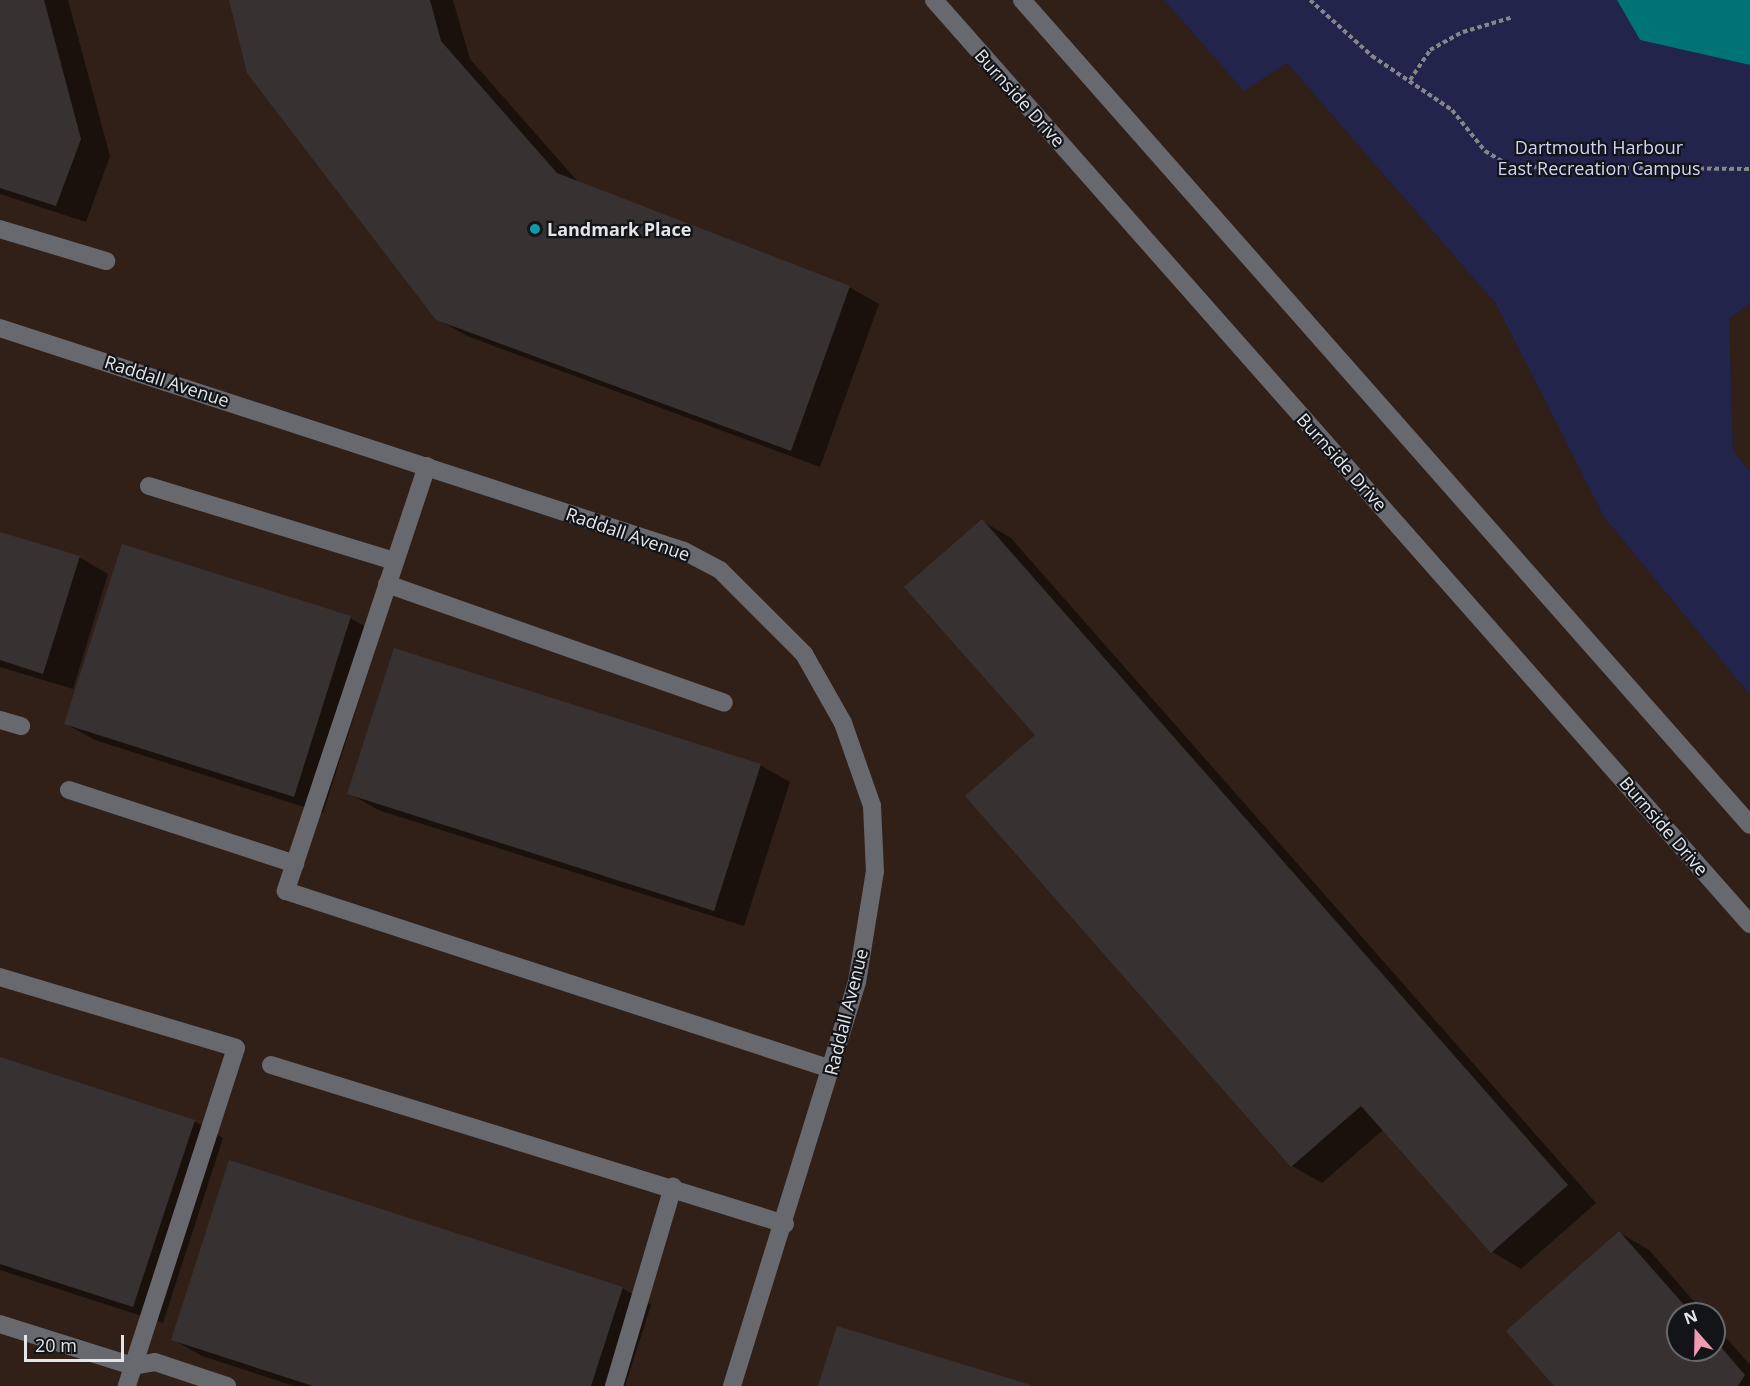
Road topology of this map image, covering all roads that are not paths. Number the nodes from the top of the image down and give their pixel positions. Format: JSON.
{"nodes":[{"id":1,"x":934,"y":0,"type":"edge"},
{"id":2,"x":1022,"y":0,"type":"edge"},
{"id":3,"x":0,"y":229,"type":"edge"},
{"id":4,"x":106,"y":261,"type":"dead end"},
{"id":5,"x":0,"y":328,"type":"edge"},
{"id":6,"x":427,"y":466,"type":"junction"},
{"id":7,"x":149,"y":486,"type":"dead end"},
{"id":8,"x":394,"y":561,"type":"junction"},
{"id":9,"x":387,"y":584,"type":"junction"},
{"id":10,"x":724,"y":703,"type":"dead end"},
{"id":11,"x":0,"y":720,"type":"edge"},
{"id":12,"x":21,"y":726,"type":"dead end"},
{"id":13,"x":69,"y":790,"type":"dead end"},
{"id":14,"x":1750,"y":825,"type":"edge"},
{"id":15,"x":295,"y":864,"type":"junction"},
{"id":16,"x":1750,"y":924,"type":"edge"},
{"id":17,"x":0,"y":977,"type":"edge"},
{"id":18,"x":271,"y":1065,"type":"dead end"},
{"id":19,"x":831,"y":1069,"type":"junction"},
{"id":20,"x":673,"y":1188,"type":"junction"},
{"id":21,"x":785,"y":1224,"type":"junction"},
{"id":22,"x":0,"y":1324,"type":"edge"},
{"id":23,"x":133,"y":1366,"type":"junction"},
{"id":24,"x":127,"y":1386,"type":"edge"},
{"id":25,"x":227,"y":1386,"type":"edge"},
{"id":26,"x":614,"y":1386,"type":"edge"},
{"id":27,"x":732,"y":1386,"type":"edge"}],
"edges":[{"from":1,"to":16,"type":"main road","name":"Burnside Drive"},
{"from":2,"to":14,"type":"main road"},
{"from":3,"to":4,"type":"main road"},
{"from":5,"to":6,"type":"main road","name":"Raddall Avenue"},
{"from":6,"to":8,"type":"main road"},
{"from":6,"to":19,"type":"main road","name":"Raddall Avenue"},
{"from":7,"to":8,"type":"main road"},
{"from":8,"to":9,"type":"main road"},
{"from":9,"to":10,"type":"main road"},
{"from":9,"to":15,"type":"main road"},
{"from":11,"to":12,"type":"main road"},
{"from":13,"to":15,"type":"main road"},
{"from":15,"to":19,"type":"main road"},
{"from":17,"to":23,"type":"main road"},
{"from":18,"to":20,"type":"main road"},
{"from":19,"to":21,"type":"main road","name":"Raddall Avenue"},
{"from":20,"to":21,"type":"main road"},
{"from":20,"to":26,"type":"main road"},
{"from":21,"to":27,"type":"main road","name":"Raddall Avenue"},
{"from":22,"to":23,"type":"main road"},
{"from":23,"to":24,"type":"main road"},
{"from":23,"to":25,"type":"main road"}]}
